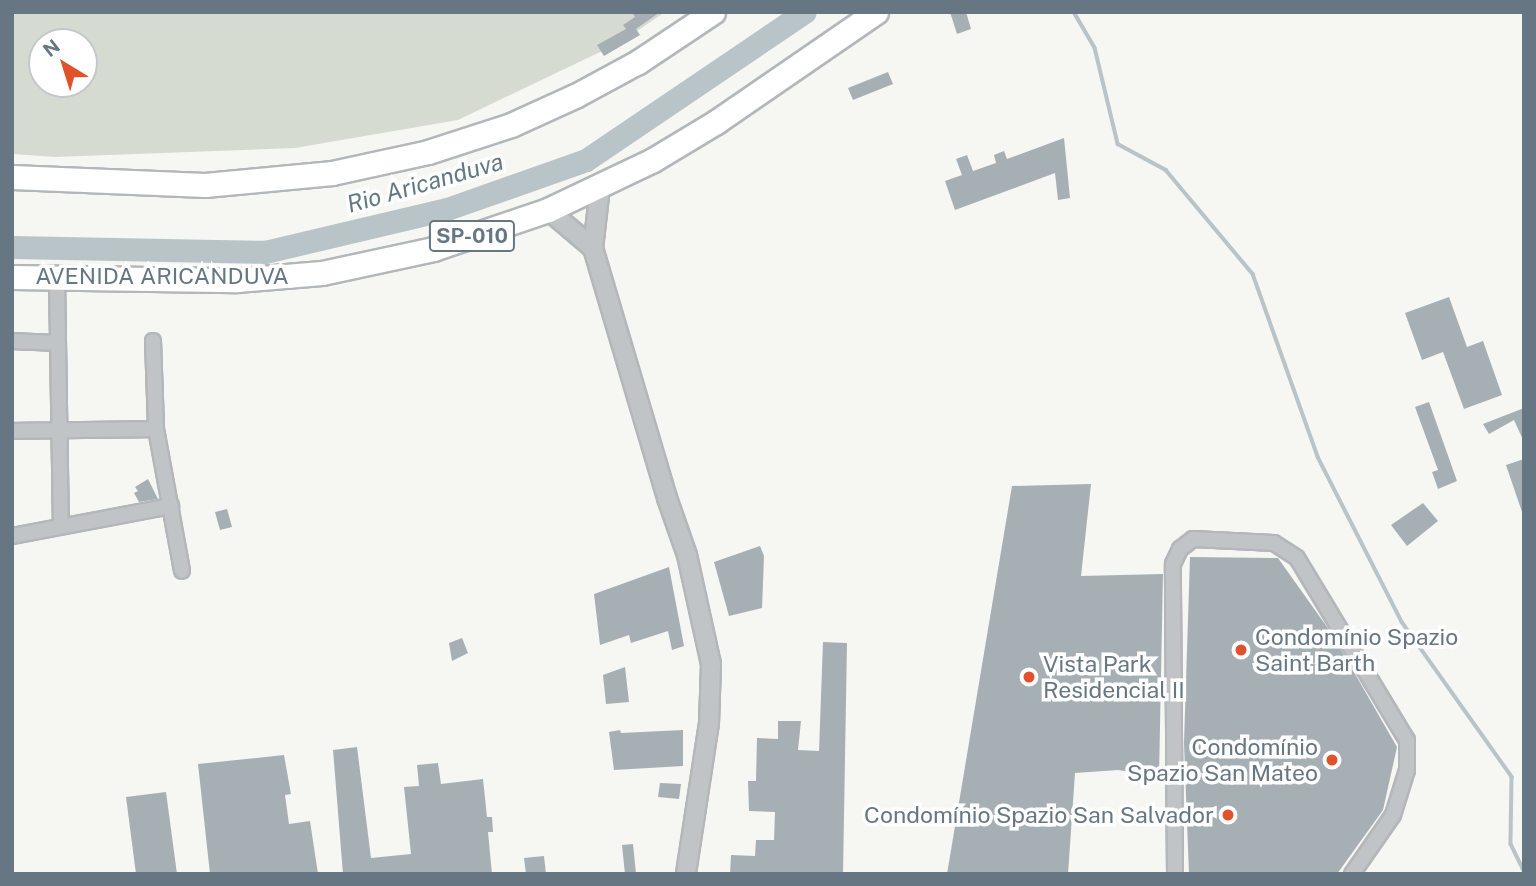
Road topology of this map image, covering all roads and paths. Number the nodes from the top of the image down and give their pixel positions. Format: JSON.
{"nodes":[{"id":1,"x":713,"y":12,"type":"edge"},
{"id":2,"x":876,"y":12,"type":"edge"},
{"id":3,"x":12,"y":177,"type":"edge"},
{"id":4,"x":600,"y":187,"type":"junction"},
{"id":5,"x":548,"y":210,"type":"junction"},
{"id":6,"x":593,"y":248,"type":"junction"},
{"id":7,"x":12,"y":277,"type":"edge"},
{"id":8,"x":57,"y":277,"type":"junction"},
{"id":9,"x":12,"y":341,"type":"edge"},
{"id":10,"x":153,"y":341,"type":"dead end"},
{"id":11,"x":57,"y":343,"type":"junction"},
{"id":12,"x":156,"y":429,"type":"junction"},
{"id":13,"x":12,"y":431,"type":"edge"},
{"id":14,"x":61,"y":432,"type":"junction"},
{"id":15,"x":171,"y":506,"type":"junction"},
{"id":16,"x":61,"y":525,"type":"junction"},
{"id":17,"x":12,"y":536,"type":"edge"},
{"id":18,"x":182,"y":571,"type":"dead end"},
{"id":19,"x":686,"y":874,"type":"edge"},
{"id":20,"x":1175,"y":874,"type":"edge"},
{"id":21,"x":1352,"y":874,"type":"edge"}],
"edges":[{"from":1,"to":3,"type":"highway"},
{"from":2,"to":4,"type":"highway","name":"AVENIDA ARICANDUVA","number":"SP-010"},
{"from":4,"to":5,"type":"highway","name":"AVENIDA ARICANDUVA","number":"SP-010"},
{"from":4,"to":6,"type":"street"},
{"from":5,"to":6,"type":"street"},
{"from":5,"to":8,"type":"highway","name":"AVENIDA ARICANDUVA","number":"SP-010"},
{"from":6,"to":19,"type":"street"},
{"from":7,"to":8,"type":"highway","name":"AVENIDA ARICANDUVA","number":"SP-010"},
{"from":8,"to":11,"type":"street"},
{"from":9,"to":11,"type":"street"},
{"from":10,"to":12,"type":"street"},
{"from":11,"to":14,"type":"street"},
{"from":12,"to":14,"type":"street"},
{"from":12,"to":15,"type":"street"},
{"from":13,"to":14,"type":"street"},
{"from":14,"to":16,"type":"street"},
{"from":15,"to":16,"type":"street"},
{"from":15,"to":18,"type":"street"},
{"from":16,"to":17,"type":"street"},
{"from":20,"to":21,"type":"street"}]}
